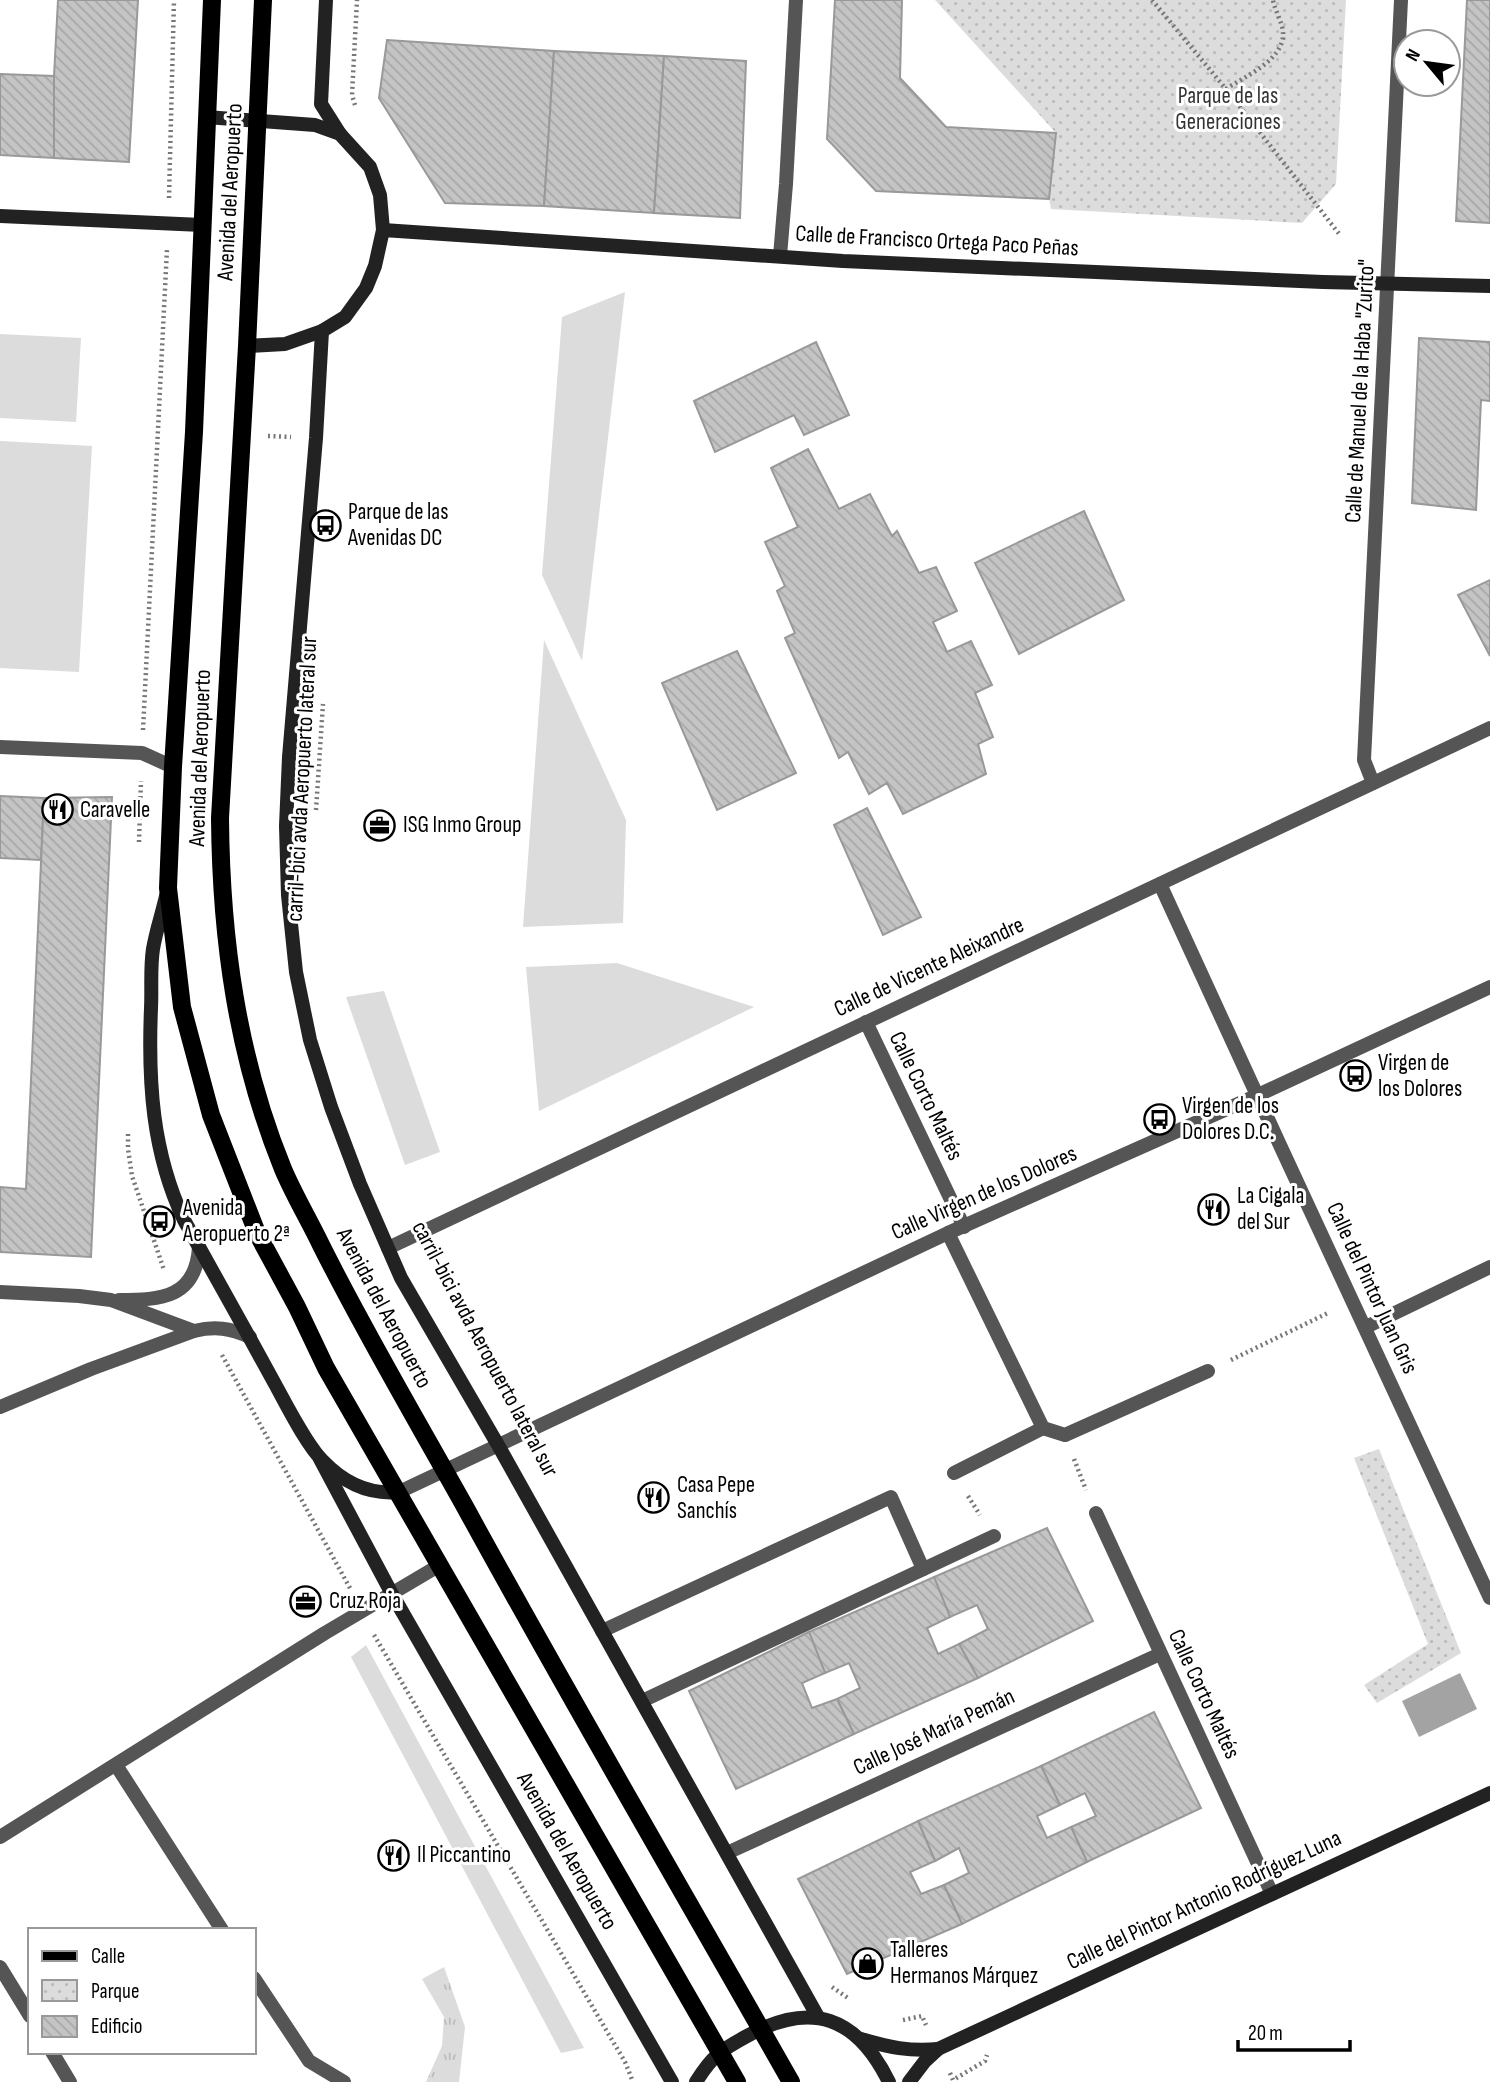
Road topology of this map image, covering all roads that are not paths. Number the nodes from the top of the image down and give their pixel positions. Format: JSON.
{"nodes":[{"id":1,"x":212,"y":0,"type":"edge"},
{"id":2,"x":263,"y":0,"type":"edge"},
{"id":3,"x":326,"y":0,"type":"edge"},
{"id":4,"x":796,"y":0,"type":"edge"},
{"id":5,"x":1401,"y":0,"type":"edge"},
{"id":6,"x":206,"y":117,"type":"junction"},
{"id":7,"x":257,"y":120,"type":"junction"},
{"id":8,"x":340,"y":134,"type":"junction"},
{"id":9,"x":0,"y":216,"type":"edge"},
{"id":10,"x":202,"y":225,"type":"junction"},
{"id":11,"x":383,"y":230,"type":"junction"},
{"id":12,"x":780,"y":256,"type":"junction"},
{"id":13,"x":1388,"y":284,"type":"junction"},
{"id":14,"x":1490,"y":286,"type":"edge"},
{"id":15,"x":322,"y":331,"type":"junction"},
{"id":16,"x":247,"y":346,"type":"junction"},
{"id":17,"x":1490,"y":727,"type":"edge"},
{"id":18,"x":0,"y":747,"type":"edge"},
{"id":19,"x":173,"y":767,"type":"junction"},
{"id":20,"x":1373,"y":783,"type":"junction"},
{"id":21,"x":1160,"y":884,"type":"junction"},
{"id":22,"x":168,"y":888,"type":"junction"},
{"id":23,"x":1490,"y":987,"type":"edge"},
{"id":24,"x":866,"y":1022,"type":"junction"},
{"id":25,"x":1256,"y":1096,"type":"junction"},
{"id":26,"x":964,"y":1227,"type":"junction"},
{"id":27,"x":948,"y":1233,"type":"junction"},
{"id":28,"x":199,"y":1247,"type":"junction"},
{"id":29,"x":388,"y":1248,"type":"junction"},
{"id":30,"x":1490,"y":1267,"type":"edge"},
{"id":31,"x":0,"y":1292,"type":"edge"},
{"id":32,"x":111,"y":1300,"type":"junction"},
{"id":33,"x":1366,"y":1327,"type":"junction"},
{"id":34,"x":194,"y":1331,"type":"junction"},
{"id":35,"x":250,"y":1338,"type":"junction"},
{"id":36,"x":1208,"y":1371,"type":"road end"},
{"id":37,"x":0,"y":1407,"type":"edge"},
{"id":38,"x":1043,"y":1428,"type":"junction"},
{"id":39,"x":498,"y":1445,"type":"junction"},
{"id":40,"x":320,"y":1459,"type":"junction"},
{"id":41,"x":444,"y":1471,"type":"junction"},
{"id":42,"x":954,"y":1472,"type":"road end"},
{"id":43,"x":399,"y":1492,"type":"junction"},
{"id":44,"x":1096,"y":1513,"type":"road end"},
{"id":45,"x":994,"y":1536,"type":"road end"},
{"id":46,"x":440,"y":1565,"type":"junction"},
{"id":47,"x":923,"y":1570,"type":"junction"},
{"id":48,"x":392,"y":1594,"type":"junction"},
{"id":49,"x":1490,"y":1598,"type":"edge"},
{"id":50,"x":602,"y":1631,"type":"junction"},
{"id":51,"x":1160,"y":1654,"type":"junction"},
{"id":52,"x":642,"y":1701,"type":"junction"},
{"id":53,"x":116,"y":1765,"type":"junction"},
{"id":54,"x":1490,"y":1793,"type":"edge"},
{"id":55,"x":0,"y":1837,"type":"edge"},
{"id":56,"x":727,"y":1853,"type":"junction"},
{"id":57,"x":1272,"y":1894,"type":"junction"},
{"id":58,"x":221,"y":1928,"type":"edge"},
{"id":59,"x":0,"y":1967,"type":"edge"},
{"id":60,"x":256,"y":1981,"type":"edge"},
{"id":61,"x":28,"y":2013,"type":"edge"},
{"id":62,"x":818,"y":2017,"type":"junction"},
{"id":63,"x":761,"y":2028,"type":"junction"},
{"id":64,"x":861,"y":2039,"type":"junction"},
{"id":65,"x":938,"y":2049,"type":"junction"},
{"id":66,"x":719,"y":2052,"type":"junction"},
{"id":67,"x":53,"y":2054,"type":"edge"},
{"id":68,"x":70,"y":2082,"type":"edge"},
{"id":69,"x":344,"y":2082,"type":"edge"},
{"id":70,"x":672,"y":2082,"type":"edge"},
{"id":71,"x":696,"y":2082,"type":"edge"},
{"id":72,"x":737,"y":2082,"type":"edge"},
{"id":73,"x":791,"y":2082,"type":"edge"},
{"id":74,"x":889,"y":2082,"type":"edge"},
{"id":75,"x":909,"y":2082,"type":"edge"}],
"edges":[{"from":1,"to":6,"type":"main road","name":"Avenida del Aeropuerto"},
{"from":2,"to":7,"type":"main road","name":"Avenida del Aeropuerto"},
{"from":3,"to":8,"type":"street"},
{"from":4,"to":12,"type":"street"},
{"from":5,"to":13,"type":"street","name":"Calle de Manuel de la Haba \"Zurito\""},
{"from":6,"to":7,"type":"street"},
{"from":6,"to":10,"type":"main road","name":"Avenida del Aeropuerto"},
{"from":7,"to":8,"type":"street"},
{"from":7,"to":16,"type":"main road","name":"Avenida del Aeropuerto"},
{"from":8,"to":11,"type":"street"},
{"from":9,"to":10,"type":"street"},
{"from":10,"to":19,"type":"main road","name":"Avenida del Aeropuerto"},
{"from":11,"to":12,"type":"street","name":"Calle de Francisco Ortega Paco Peñas"},
{"from":11,"to":15,"type":"street"},
{"from":12,"to":13,"type":"street","name":"Calle de Francisco Ortega Paco Peñas"},
{"from":13,"to":14,"type":"street","name":"Calle de Francisco Ortega Paco Peñas"},
{"from":13,"to":20,"type":"street","name":"Calle de Manuel de la Haba \"Zurito\""},
{"from":15,"to":16,"type":"street"},
{"from":15,"to":29,"type":"street","name":"Avenida del Aeropuerto"},
{"from":16,"to":41,"type":"main road","name":"Avenida del Aeropuerto"},
{"from":17,"to":20,"type":"street","name":"Calle de Vicente Aleixandre"},
{"from":18,"to":19,"type":"street"},
{"from":19,"to":22,"type":"main road","name":"Avenida del Aeropuerto"},
{"from":20,"to":21,"type":"street","name":"Calle de Vicente Aleixandre"},
{"from":21,"to":24,"type":"street","name":"Calle de Vicente Aleixandre"},
{"from":21,"to":25,"type":"street","name":"Calle del Pintor Juan Gris"},
{"from":22,"to":28,"type":"street","name":"Avenida del Aeropuerto"},
{"from":22,"to":43,"type":"main road","name":"Avenida del Aeropuerto"},
{"from":23,"to":25,"type":"street","name":"Calle Virgen de los Dolores"},
{"from":24,"to":26,"type":"street","name":"Calle Corto Maltés"},
{"from":24,"to":29,"type":"street","name":"Calle de Vicente Aleixandre"},
{"from":25,"to":26,"type":"street","name":"Calle Virgen de los Dolores"},
{"from":25,"to":33,"type":"street","name":"Calle del Pintor Juan Gris"},
{"from":26,"to":27,"type":"street","name":"Calle Virgen de los Dolores"},
{"from":27,"to":38,"type":"street"},
{"from":27,"to":39,"type":"street","name":"Calle Virgen de los Dolores"},
{"from":28,"to":32,"type":"street"},
{"from":28,"to":35,"type":"street","name":"Avenida del Aeropuerto"},
{"from":29,"to":39,"type":"street","name":"Avenida del Aeropuerto"},
{"from":30,"to":33,"type":"street"},
{"from":31,"to":32,"type":"street"},
{"from":32,"to":34,"type":"street"},
{"from":33,"to":49,"type":"street","name":"Calle del Pintor Juan Gris"},
{"from":34,"to":35,"type":"street"},
{"from":34,"to":37,"type":"street"},
{"from":35,"to":40,"type":"street","name":"Avenida del Aeropuerto"},
{"from":36,"to":38,"type":"street"},
{"from":38,"to":42,"type":"street"},
{"from":39,"to":41,"type":"street"},
{"from":39,"to":50,"type":"street","name":"Avenida del Aeropuerto"},
{"from":40,"to":43,"type":"street","name":"Avenida del Aeropuerto"},
{"from":40,"to":48,"type":"street","name":"Avenida del Aeropuerto"},
{"from":41,"to":43,"type":"street"},
{"from":41,"to":63,"type":"main road","name":"Avenida del Aeropuerto"},
{"from":43,"to":46,"type":"main road","name":"Avenida del Aeropuerto"},
{"from":44,"to":51,"type":"street","name":"Calle Corto Maltés"},
{"from":45,"to":47,"type":"street"},
{"from":46,"to":48,"type":"street"},
{"from":46,"to":66,"type":"main road","name":"Avenida del Aeropuerto"},
{"from":47,"to":50,"type":"street"},
{"from":47,"to":52,"type":"street"},
{"from":48,"to":53,"type":"street"},
{"from":48,"to":70,"type":"street","name":"Avenida del Aeropuerto"},
{"from":50,"to":52,"type":"street","name":"Avenida del Aeropuerto"},
{"from":51,"to":56,"type":"street","name":"Calle José María Pemán"},
{"from":51,"to":57,"type":"street","name":"Calle Corto Maltés"},
{"from":52,"to":56,"type":"street","name":"Avenida del Aeropuerto"},
{"from":53,"to":55,"type":"street"},
{"from":53,"to":58,"type":"street"},
{"from":54,"to":57,"type":"street","name":"Calle del Pintor Antonio Rodríguez Luna"},
{"from":56,"to":62,"type":"street","name":"Avenida del Aeropuerto"},
{"from":57,"to":65,"type":"street","name":"Calle del Pintor Antonio Rodríguez Luna"},
{"from":59,"to":61,"type":"street"},
{"from":60,"to":69,"type":"street"},
{"from":62,"to":63,"type":"street"},
{"from":62,"to":64,"type":"street"},
{"from":63,"to":66,"type":"street"},
{"from":63,"to":73,"type":"main road","name":"Avenida del Aeropuerto"},
{"from":64,"to":65,"type":"street","name":"Calle del Pintor Antonio Rodríguez Luna"},
{"from":64,"to":74,"type":"street"},
{"from":65,"to":75,"type":"street","name":"Calle del Pintor Antonio Rodríguez Luna"},
{"from":66,"to":71,"type":"street"},
{"from":66,"to":72,"type":"main road","name":"Avenida del Aeropuerto"},
{"from":67,"to":68,"type":"street"}]}
